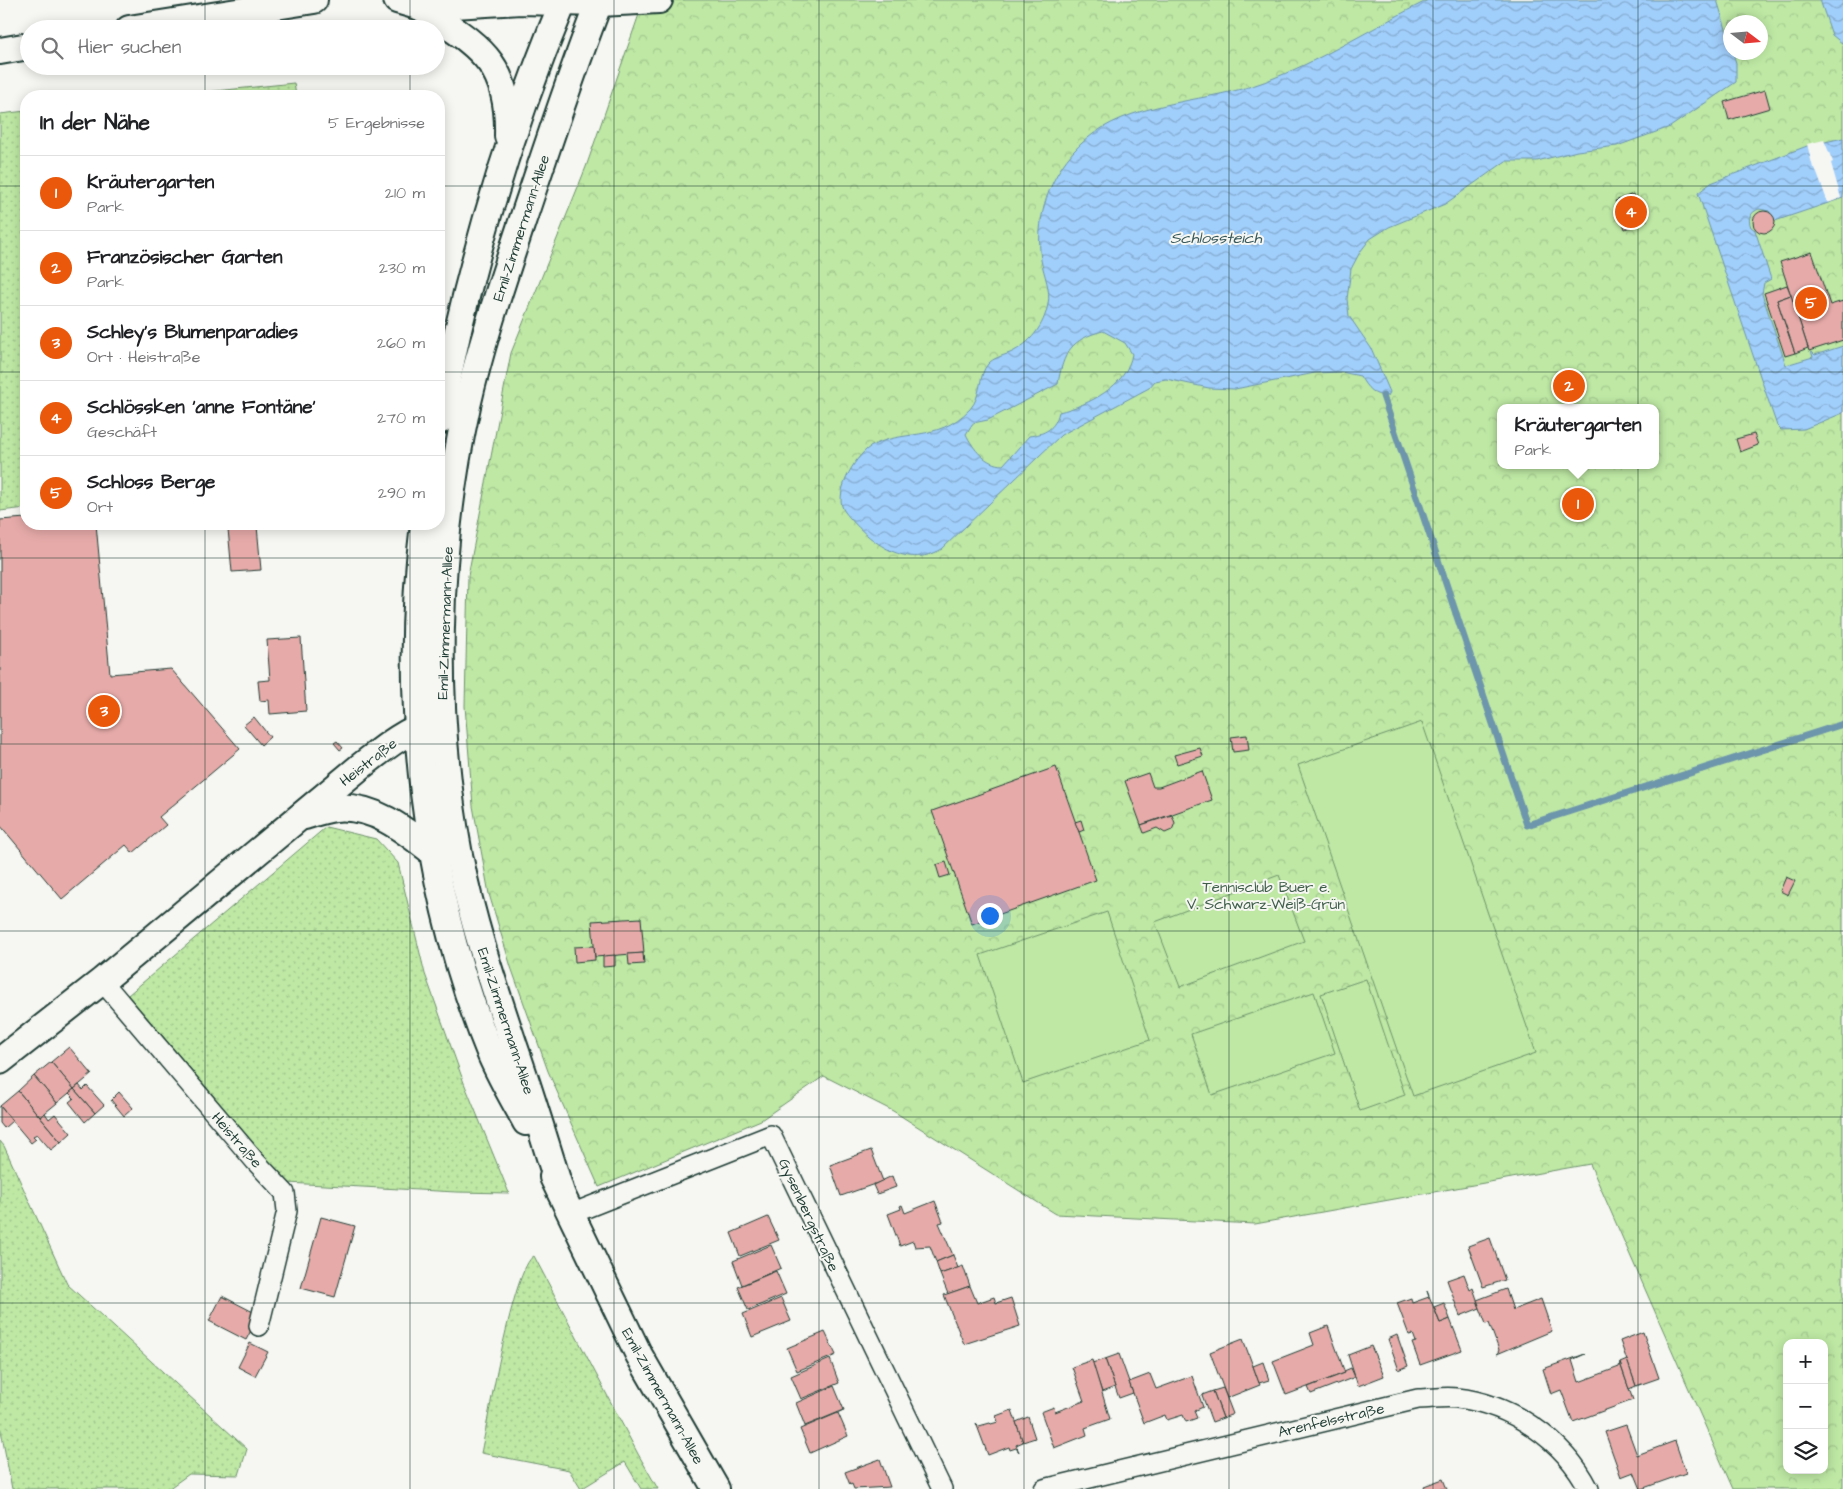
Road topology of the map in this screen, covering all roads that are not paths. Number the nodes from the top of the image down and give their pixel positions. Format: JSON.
{"nodes":[{"id":1,"x":314,"y":0,"type":"edge"},
{"id":2,"x":659,"y":0,"type":"edge"},
{"id":3,"x":564,"y":1,"type":"edge"},
{"id":4,"x":599,"y":1,"type":"edge"},
{"id":5,"x":409,"y":3,"type":"edge"},
{"id":6,"x":186,"y":20,"type":"edge"},
{"id":7,"x":434,"y":20,"type":"edge"},
{"id":8,"x":445,"y":27,"type":"edge"},
{"id":9,"x":20,"y":48,"type":"edge"},
{"id":10,"x":0,"y":51,"type":"edge"},
{"id":11,"x":508,"y":156,"type":"junction"},
{"id":12,"x":445,"y":394,"type":"edge"},
{"id":13,"x":424,"y":530,"type":"edge"},
{"id":14,"x":430,"y":723,"type":"junction"},
{"id":15,"x":302,"y":817,"type":"junction"},
{"id":16,"x":434,"y":852,"type":"junction"},
{"id":17,"x":102,"y":981,"type":"junction"},
{"id":18,"x":0,"y":1060,"type":"edge"},
{"id":19,"x":566,"y":1204,"type":"junction"},
{"id":20,"x":259,"y":1326,"type":"dead end"},
{"id":21,"x":716,"y":1489,"type":"edge"},
{"id":22,"x":942,"y":1489,"type":"edge"},
{"id":23,"x":1044,"y":1489,"type":"edge"},
{"id":24,"x":1589,"y":1489,"type":"edge"}],
"edges":[{"from":1,"to":6,"type":"main road"},
{"from":2,"to":4,"type":"main road"},
{"from":3,"to":4,"type":"main road"},
{"from":3,"to":5,"type":"main road"},
{"from":3,"to":11,"type":"main road"},
{"from":4,"to":14,"type":"main road","name":"Emil-Zimmermann-Allee"},
{"from":5,"to":7,"type":"main road"},
{"from":8,"to":11,"type":"main road"},
{"from":9,"to":10,"type":"main road"},
{"from":11,"to":12,"type":"main road"},
{"from":13,"to":14,"type":"main road","name":"Emil-Zimmermann-Allee"},
{"from":14,"to":15,"type":"main road","name":"Heistraße"},
{"from":14,"to":16,"type":"main road","name":"Emil-Zimmermann-Allee"},
{"from":14,"to":19,"type":"main road","name":"Emil-Zimmermann-Allee"},
{"from":15,"to":16,"type":"main road","name":"Heistraße"},
{"from":15,"to":17,"type":"main road","name":"Heistraße"},
{"from":16,"to":19,"type":"main road","name":"Emil-Zimmermann-Allee"},
{"from":17,"to":18,"type":"main road","name":"Heistraße"},
{"from":17,"to":20,"type":"street","name":"Heistraße"},
{"from":19,"to":21,"type":"main road","name":"Emil-Zimmermann-Allee"},
{"from":19,"to":22,"type":"street","name":"Gysenbergstraße"},
{"from":23,"to":24,"type":"street","name":"Arenfelsstraße"}]}
